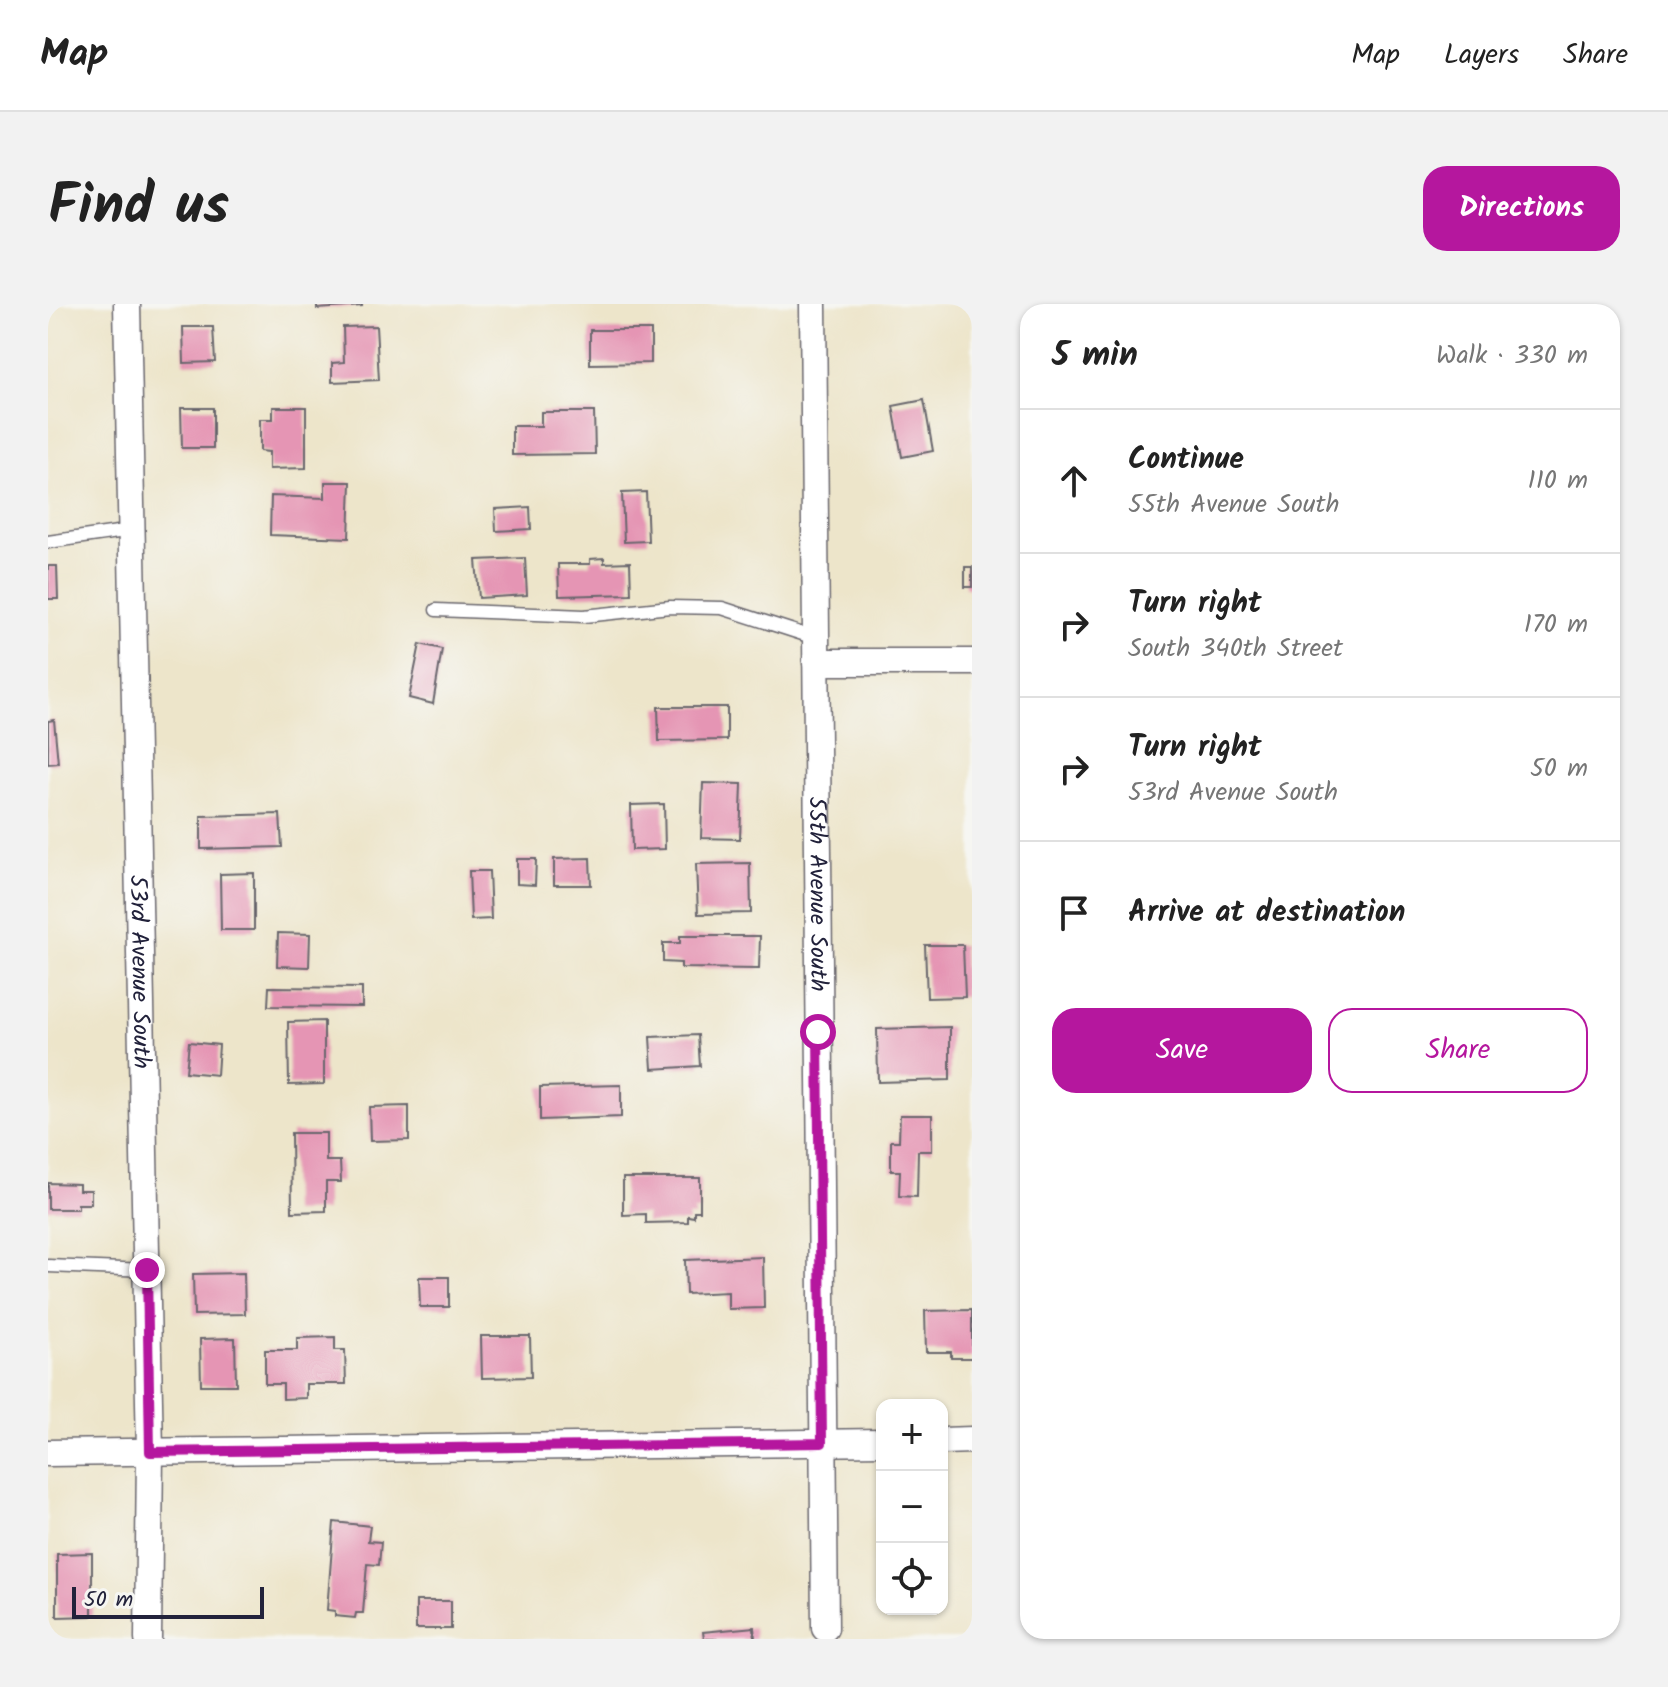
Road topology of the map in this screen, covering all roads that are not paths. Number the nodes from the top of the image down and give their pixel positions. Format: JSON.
{"nodes":[{"id":1,"x":127,"y":304,"type":"edge"},
{"id":2,"x":813,"y":304,"type":"edge"},
{"id":3,"x":132,"y":530,"type":"junction"},
{"id":4,"x":48,"y":542,"type":"edge"},
{"id":5,"x":436,"y":610,"type":"dead end"},
{"id":6,"x":816,"y":650,"type":"junction"},
{"id":7,"x":972,"y":662,"type":"edge"},
{"id":8,"x":48,"y":1266,"type":"edge"},
{"id":9,"x":147,"y":1270,"type":"junction"},
{"id":10,"x":972,"y":1440,"type":"edge"},
{"id":11,"x":948,"y":1441,"type":"edge"},
{"id":12,"x":876,"y":1442,"type":"edge"},
{"id":13,"x":822,"y":1443,"type":"junction"},
{"id":14,"x":150,"y":1452,"type":"junction"},
{"id":15,"x":48,"y":1453,"type":"edge"},
{"id":16,"x":820,"y":1634,"type":"edge"},
{"id":17,"x":148,"y":1639,"type":"edge"}],
"edges":[{"from":1,"to":3,"type":"street","name":"53rd Avenue South"},
{"from":2,"to":6,"type":"street","name":"55th Avenue South"},
{"from":3,"to":4,"type":"lane"},
{"from":3,"to":9,"type":"street","name":"53rd Avenue South"},
{"from":5,"to":6,"type":"lane"},
{"from":6,"to":7,"type":"street"},
{"from":6,"to":13,"type":"street","name":"55th Avenue South"},
{"from":8,"to":9,"type":"lane"},
{"from":9,"to":14,"type":"street","name":"53rd Avenue South"},
{"from":10,"to":11,"type":"street"},
{"from":12,"to":13,"type":"street"},
{"from":13,"to":14,"type":"street"},
{"from":13,"to":16,"type":"street","name":"55th Avenue South"},
{"from":14,"to":15,"type":"street"},
{"from":14,"to":17,"type":"street","name":"53rd Avenue South"}]}
